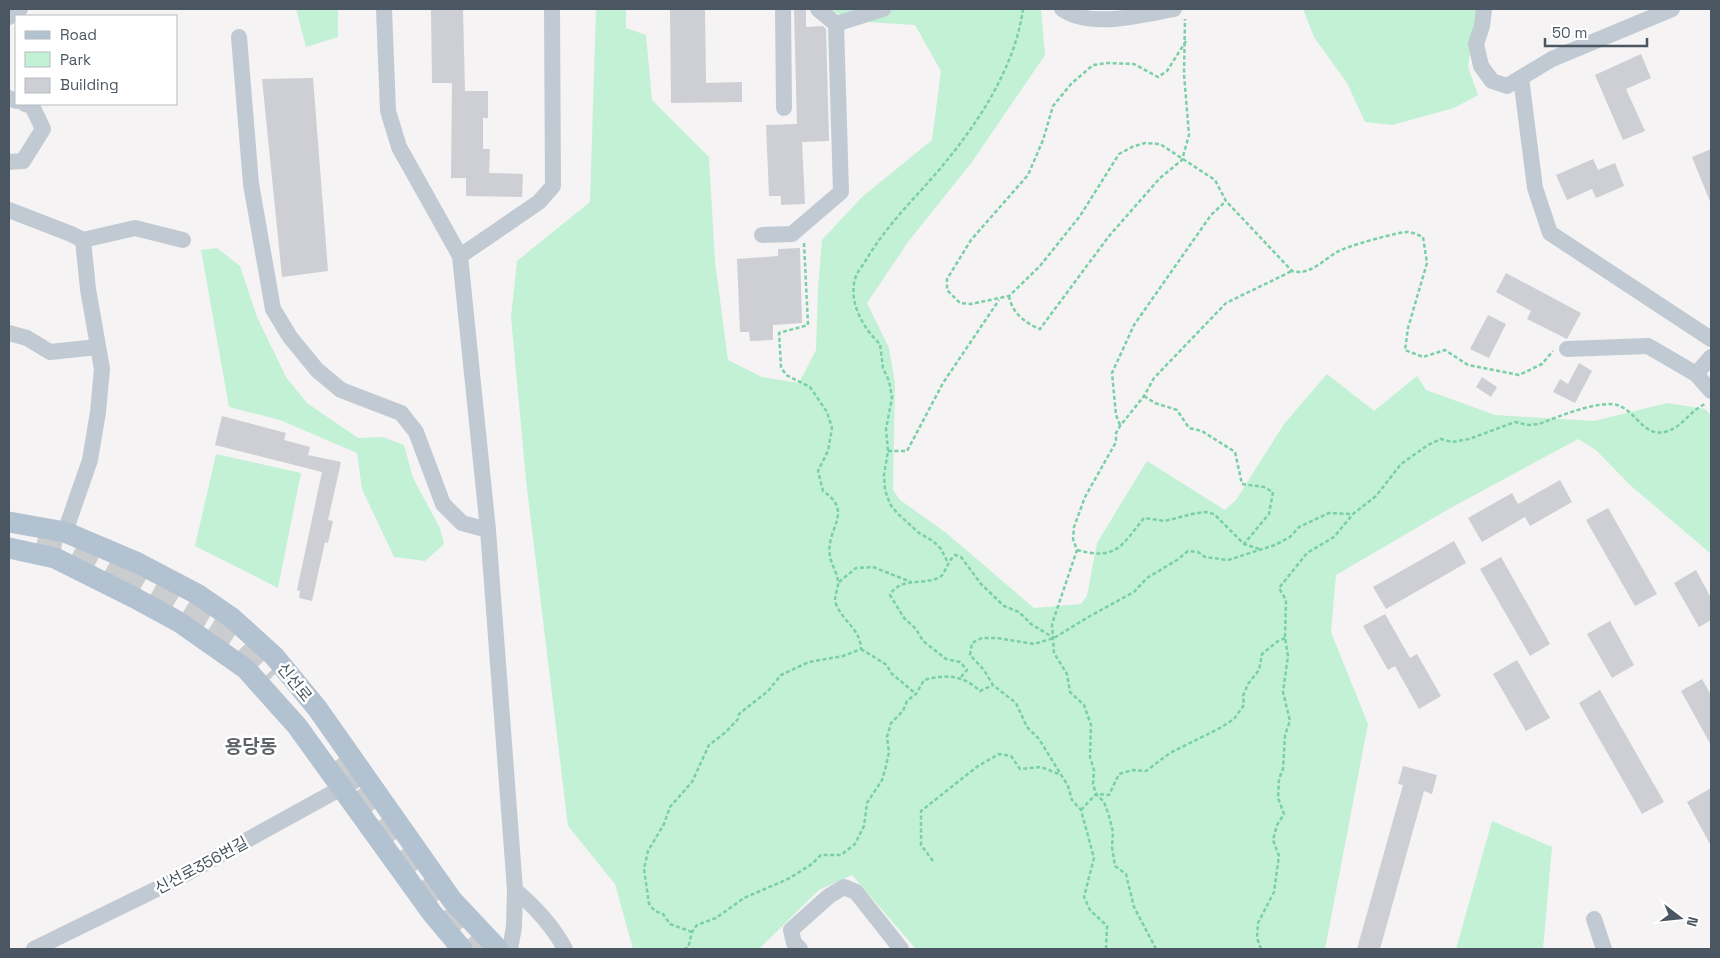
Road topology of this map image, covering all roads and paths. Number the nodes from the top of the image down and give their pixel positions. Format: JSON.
{"nodes":[{"id":1,"x":384,"y":9,"type":"edge"},
{"id":2,"x":552,"y":9,"type":"edge"},
{"id":3,"x":783,"y":9,"type":"edge"},
{"id":4,"x":818,"y":9,"type":"edge"},
{"id":5,"x":883,"y":9,"type":"edge"},
{"id":6,"x":1022,"y":9,"type":"edge"},
{"id":7,"x":1062,"y":9,"type":"edge"},
{"id":8,"x":1484,"y":9,"type":"edge"},
{"id":9,"x":1672,"y":9,"type":"edge"},
{"id":10,"x":1179,"y":10,"type":"edge"},
{"id":11,"x":1642,"y":15,"type":"edge"},
{"id":12,"x":836,"y":24,"type":"junction"},
{"id":13,"x":239,"y":38,"type":"dead end"},
{"id":14,"x":1186,"y":41,"type":"junction"},
{"id":15,"x":1521,"y":78,"type":"junction"},
{"id":16,"x":29,"y":105,"type":"edge"},
{"id":17,"x":784,"y":108,"type":"dead end"},
{"id":18,"x":1182,"y":160,"type":"junction"},
{"id":19,"x":9,"y":162,"type":"edge"},
{"id":20,"x":1226,"y":201,"type":"junction"},
{"id":21,"x":9,"y":210,"type":"edge"},
{"id":22,"x":804,"y":224,"type":"junction"},
{"id":23,"x":762,"y":235,"type":"dead end"},
{"id":24,"x":83,"y":240,"type":"junction"},
{"id":25,"x":183,"y":240,"type":"dead end"},
{"id":26,"x":460,"y":256,"type":"junction"},
{"id":27,"x":1292,"y":271,"type":"junction"},
{"id":28,"x":1008,"y":296,"type":"junction"},
{"id":29,"x":999,"y":299,"type":"junction"},
{"id":30,"x":9,"y":332,"type":"edge"},
{"id":31,"x":1711,"y":339,"type":"edge"},
{"id":32,"x":98,"y":347,"type":"junction"},
{"id":33,"x":1567,"y":350,"type":"joint"},
{"id":34,"x":1706,"y":366,"type":"edge"},
{"id":35,"x":1711,"y":391,"type":"edge"},
{"id":36,"x":1144,"y":396,"type":"junction"},
{"id":37,"x":1711,"y":402,"type":"edge"},
{"id":38,"x":1120,"y":426,"type":"junction"},
{"id":39,"x":888,"y":451,"type":"junction"},
{"id":40,"x":1353,"y":514,"type":"junction"},
{"id":41,"x":14,"y":522,"type":"edge"},
{"id":42,"x":488,"y":530,"type":"junction"},
{"id":43,"x":65,"y":532,"type":"junction"},
{"id":44,"x":1244,"y":544,"type":"junction"},
{"id":45,"x":12,"y":548,"type":"edge"},
{"id":46,"x":1258,"y":548,"type":"junction"},
{"id":47,"x":1076,"y":550,"type":"junction"},
{"id":48,"x":947,"y":562,"type":"junction"},
{"id":49,"x":839,"y":582,"type":"junction"},
{"id":50,"x":912,"y":582,"type":"junction"},
{"id":51,"x":1054,"y":638,"type":"junction"},
{"id":52,"x":1286,"y":638,"type":"junction"},
{"id":53,"x":861,"y":649,"type":"junction"},
{"id":54,"x":961,"y":677,"type":"junction"},
{"id":55,"x":993,"y":685,"type":"junction"},
{"id":56,"x":916,"y":694,"type":"junction"},
{"id":57,"x":365,"y":775,"type":"junction"},
{"id":58,"x":1060,"y":775,"type":"junction"},
{"id":59,"x":341,"y":789,"type":"junction"},
{"id":60,"x":1096,"y":794,"type":"junction"},
{"id":61,"x":1080,"y":810,"type":"junction"},
{"id":62,"x":933,"y":861,"type":"dead end"},
{"id":63,"x":515,"y":890,"type":"junction"},
{"id":64,"x":1594,"y":919,"type":"dead end"},
{"id":65,"x":692,"y":932,"type":"junction"},
{"id":66,"x":34,"y":949,"type":"edge"},
{"id":67,"x":462,"y":949,"type":"edge"},
{"id":68,"x":498,"y":949,"type":"edge"},
{"id":69,"x":510,"y":949,"type":"edge"},
{"id":70,"x":565,"y":949,"type":"edge"},
{"id":71,"x":684,"y":949,"type":"edge"},
{"id":72,"x":800,"y":949,"type":"edge"},
{"id":73,"x":901,"y":949,"type":"edge"},
{"id":74,"x":1106,"y":949,"type":"edge"},
{"id":75,"x":1156,"y":949,"type":"edge"},
{"id":76,"x":1261,"y":949,"type":"edge"},
{"id":77,"x":1604,"y":949,"type":"edge"}],
"edges":[{"from":1,"to":26,"type":"street"},
{"from":2,"to":26,"type":"street"},
{"from":3,"to":17,"type":"street"},
{"from":4,"to":12,"type":"street"},
{"from":5,"to":12,"type":"street"},
{"from":6,"to":39,"type":"path"},
{"from":7,"to":10,"type":"street"},
{"from":8,"to":15,"type":"street"},
{"from":9,"to":11,"type":"street"},
{"from":10,"to":14,"type":"path"},
{"from":11,"to":15,"type":"street"},
{"from":12,"to":22,"type":"street"},
{"from":13,"to":42,"type":"street"},
{"from":14,"to":18,"type":"path"},
{"from":14,"to":29,"type":"path"},
{"from":15,"to":31,"type":"street"},
{"from":16,"to":19,"type":"street"},
{"from":18,"to":20,"type":"path"},
{"from":18,"to":28,"type":"path"},
{"from":18,"to":28,"type":"path"},
{"from":20,"to":27,"type":"path"},
{"from":20,"to":38,"type":"path"},
{"from":21,"to":24,"type":"street"},
{"from":22,"to":23,"type":"street"},
{"from":22,"to":49,"type":"path"},
{"from":24,"to":25,"type":"street"},
{"from":24,"to":32,"type":"street"},
{"from":26,"to":42,"type":"street"},
{"from":27,"to":33,"type":"path"},
{"from":27,"to":36,"type":"path"},
{"from":28,"to":29,"type":"path"},
{"from":29,"to":39,"type":"path"},
{"from":30,"to":32,"type":"street"},
{"from":32,"to":43,"type":"street"},
{"from":33,"to":34,"type":"street"},
{"from":34,"to":35,"type":"street"},
{"from":36,"to":38,"type":"path"},
{"from":36,"to":44,"type":"path"},
{"from":37,"to":40,"type":"path"},
{"from":38,"to":47,"type":"path"},
{"from":39,"to":48,"type":"path"},
{"from":40,"to":46,"type":"path"},
{"from":40,"to":52,"type":"path"},
{"from":41,"to":43,"type":"main road","name":"신선로"},
{"from":41,"to":45,"type":"main road"},
{"from":42,"to":63,"type":"street"},
{"from":43,"to":57,"type":"main road","name":"신선로"},
{"from":44,"to":46,"type":"path"},
{"from":44,"to":47,"type":"path"},
{"from":45,"to":59,"type":"main road","name":"신선로"},
{"from":46,"to":51,"type":"path"},
{"from":47,"to":51,"type":"path"},
{"from":48,"to":50,"type":"path"},
{"from":48,"to":51,"type":"path"},
{"from":49,"to":50,"type":"path"},
{"from":49,"to":53,"type":"path"},
{"from":50,"to":54,"type":"path"},
{"from":51,"to":55,"type":"path"},
{"from":51,"to":60,"type":"path"},
{"from":52,"to":60,"type":"path"},
{"from":52,"to":76,"type":"path"},
{"from":53,"to":56,"type":"path"},
{"from":53,"to":65,"type":"path"},
{"from":54,"to":55,"type":"path"},
{"from":54,"to":56,"type":"path"},
{"from":55,"to":58,"type":"path"},
{"from":56,"to":65,"type":"path"},
{"from":57,"to":59,"type":"street","name":"신선로356번길"},
{"from":57,"to":68,"type":"main road","name":"신선로"},
{"from":58,"to":61,"type":"path"},
{"from":58,"to":62,"type":"path"},
{"from":59,"to":66,"type":"street","name":"신선로356번길"},
{"from":59,"to":67,"type":"main road","name":"신선로"},
{"from":60,"to":61,"type":"path"},
{"from":60,"to":75,"type":"path"},
{"from":61,"to":74,"type":"path"},
{"from":63,"to":69,"type":"street"},
{"from":63,"to":70,"type":"street"},
{"from":64,"to":77,"type":"street"},
{"from":65,"to":71,"type":"path"},
{"from":72,"to":73,"type":"street"}]}
